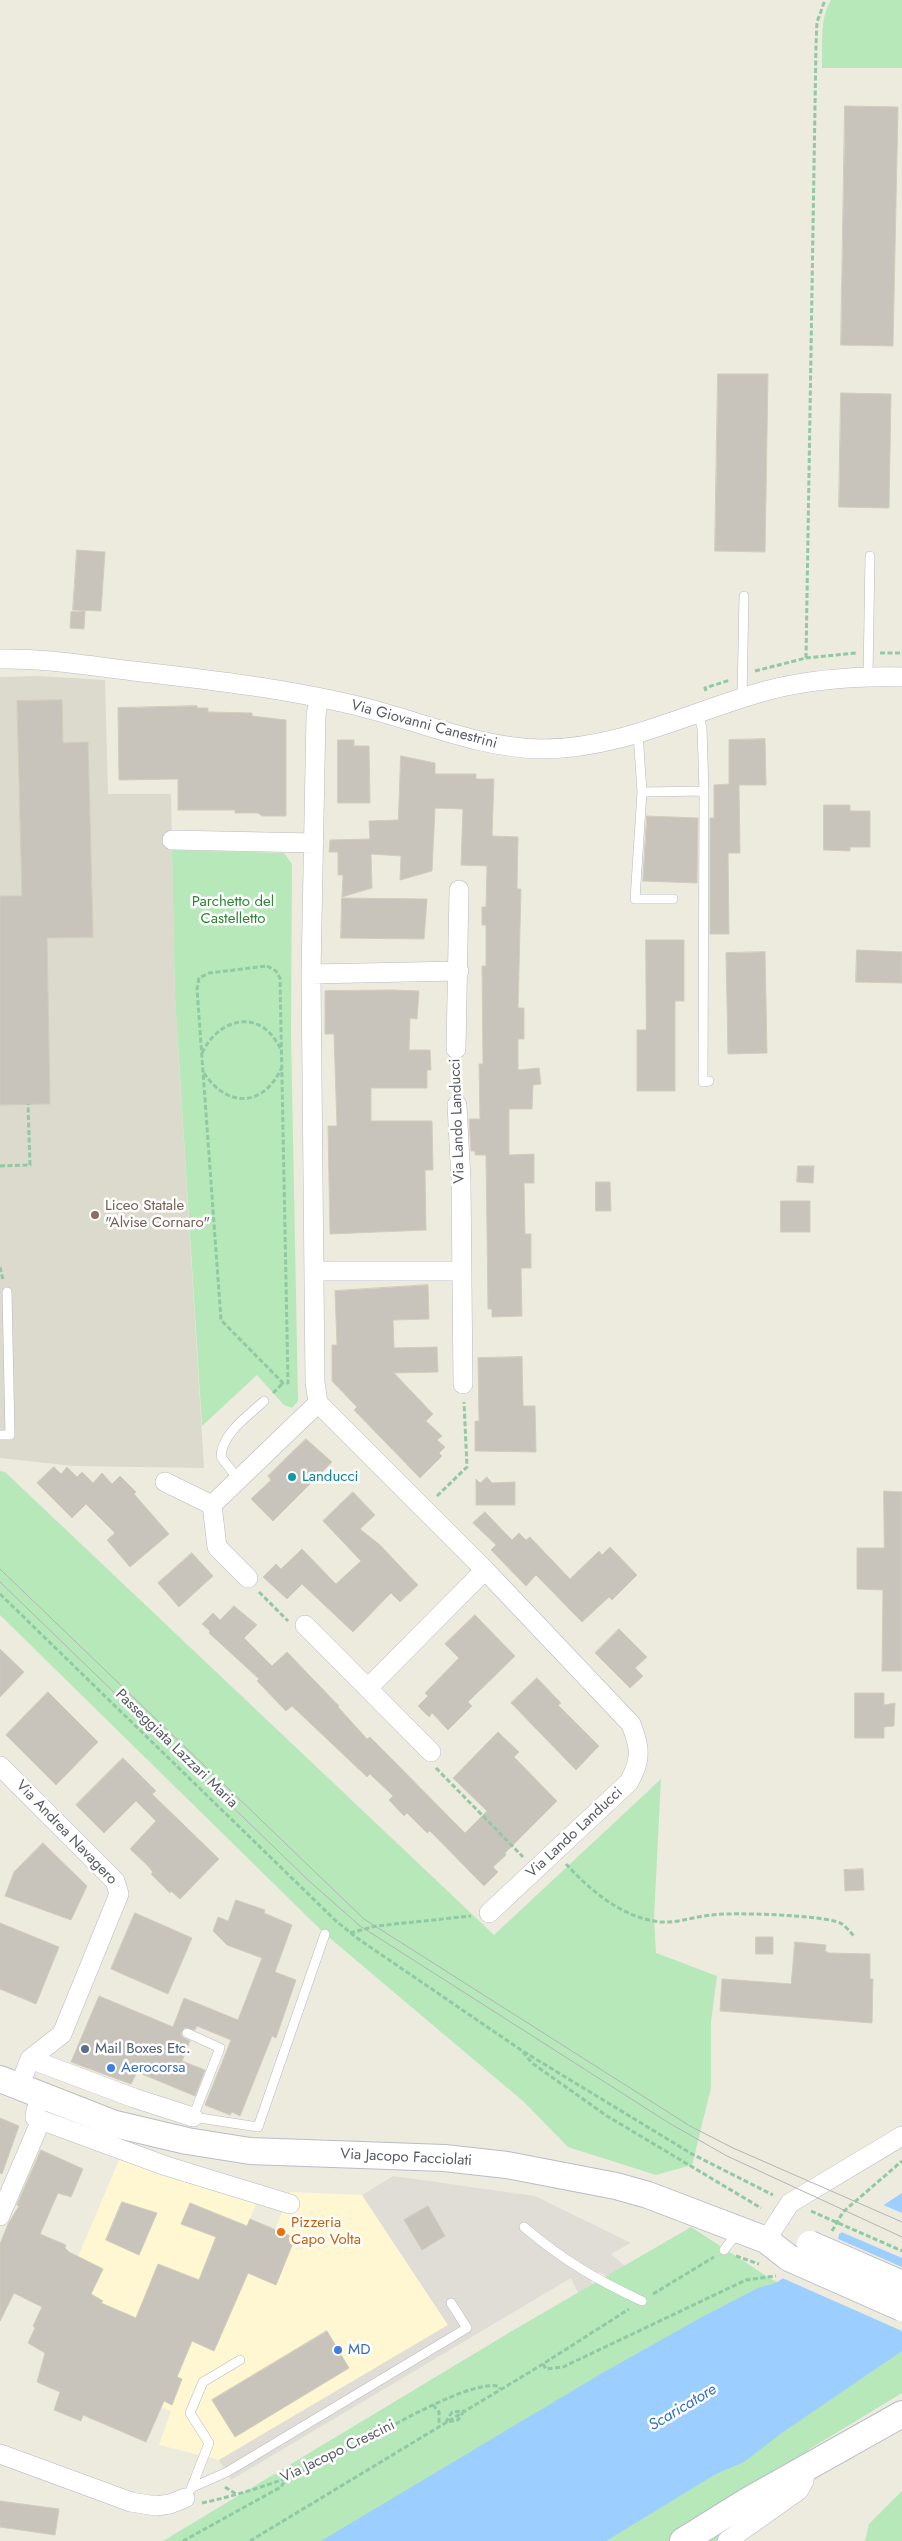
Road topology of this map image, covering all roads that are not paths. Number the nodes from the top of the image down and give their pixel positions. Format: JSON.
{"nodes":[{"id":1,"x":870,"y":556,"type":"dead end"},
{"id":2,"x":744,"y":596,"type":"dead end"},
{"id":3,"x":0,"y":659,"type":"edge"},
{"id":4,"x":868,"y":676,"type":"junction"},
{"id":5,"x":902,"y":677,"type":"edge"},
{"id":6,"x":319,"y":698,"type":"junction"},
{"id":7,"x":742,"y":698,"type":"junction"},
{"id":8,"x":698,"y":714,"type":"junction"},
{"id":9,"x":638,"y":733,"type":"junction"},
{"id":10,"x":704,"y":791,"type":"junction"},
{"id":11,"x":642,"y":792,"type":"junction"},
{"id":12,"x":172,"y":840,"type":"dead end"},
{"id":13,"x":314,"y":843,"type":"junction"},
{"id":14,"x":459,"y":890,"type":"dead end"},
{"id":15,"x":674,"y":899,"type":"dead end"},
{"id":16,"x":459,"y":971,"type":"junction"},
{"id":17,"x":311,"y":974,"type":"junction"},
{"id":18,"x":456,"y":1049,"type":"road end"},
{"id":19,"x":709,"y":1081,"type":"dead end"},
{"id":20,"x":457,"y":1105,"type":"road end"},
{"id":21,"x":315,"y":1270,"type":"junction"},
{"id":22,"x":462,"y":1271,"type":"junction"},
{"id":23,"x":7,"y":1292,"type":"dead end"},
{"id":24,"x":464,"y":1384,"type":"road end"},
{"id":25,"x":264,"y":1401,"type":"dead end"},
{"id":26,"x":318,"y":1403,"type":"junction"},
{"id":27,"x":0,"y":1435,"type":"edge"},
{"id":28,"x":238,"y":1479,"type":"junction"},
{"id":29,"x":165,"y":1482,"type":"dead end"},
{"id":30,"x":212,"y":1505,"type":"junction"},
{"id":31,"x":485,"y":1570,"type":"junction"},
{"id":32,"x":248,"y":1578,"type":"road end"},
{"id":33,"x":305,"y":1625,"type":"road end"},
{"id":34,"x":368,"y":1688,"type":"junction"},
{"id":35,"x":431,"y":1752,"type":"road end"},
{"id":36,"x":0,"y":1766,"type":"edge"},
{"id":37,"x":489,"y":1914,"type":"road end"},
{"id":38,"x":325,"y":1934,"type":"dead end"},
{"id":39,"x":187,"y":2033,"type":"dead end"},
{"id":40,"x":30,"y":2059,"type":"junction"},
{"id":41,"x":25,"y":2095,"type":"edge"},
{"id":42,"x":193,"y":2117,"type":"junction"},
{"id":43,"x":902,"y":2136,"type":"edge"},
{"id":44,"x":290,"y":2204,"type":"dead end"},
{"id":45,"x":0,"y":2216,"type":"edge"},
{"id":46,"x":524,"y":2227,"type":"dead end"},
{"id":47,"x":766,"y":2240,"type":"junction"},
{"id":48,"x":902,"y":2284,"type":"edge"},
{"id":49,"x":642,"y":2301,"type":"road end"},
{"id":50,"x":451,"y":2303,"type":"dead end"},
{"id":51,"x":902,"y":2308,"type":"edge"},
{"id":52,"x":240,"y":2360,"type":"dead end"},
{"id":53,"x":902,"y":2414,"type":"edge"},
{"id":54,"x":0,"y":2454,"type":"edge"},
{"id":55,"x":805,"y":2468,"type":"junction"},
{"id":56,"x":189,"y":2492,"type":"junction"},
{"id":57,"x":682,"y":2541,"type":"edge"},
{"id":58,"x":727,"y":2541,"type":"edge"}],
"edges":[{"from":1,"to":4,"type":"lane"},
{"from":2,"to":7,"type":"lane"},
{"from":3,"to":6,"type":"street","name":"Via Giovanni Canestrini"},
{"from":4,"to":5,"type":"street","name":"Via Giovanni Canestrini"},
{"from":4,"to":7,"type":"street","name":"Via Giovanni Canestrini"},
{"from":6,"to":9,"type":"street","name":"Via Giovanni Canestrini"},
{"from":6,"to":13,"type":"street"},
{"from":7,"to":8,"type":"street","name":"Via Giovanni Canestrini"},
{"from":8,"to":9,"type":"street","name":"Via Giovanni Canestrini"},
{"from":8,"to":10,"type":"lane"},
{"from":9,"to":11,"type":"lane"},
{"from":10,"to":11,"type":"lane"},
{"from":10,"to":19,"type":"lane"},
{"from":11,"to":15,"type":"lane"},
{"from":12,"to":13,"type":"street"},
{"from":13,"to":17,"type":"street"},
{"from":14,"to":16,"type":"street","name":"Via Lando Landucci"},
{"from":16,"to":17,"type":"street"},
{"from":16,"to":18,"type":"street","name":"Via Lando Landucci"},
{"from":17,"to":21,"type":"street"},
{"from":20,"to":22,"type":"street","name":"Via Lando Landucci"},
{"from":21,"to":22,"type":"street"},
{"from":21,"to":26,"type":"street"},
{"from":22,"to":24,"type":"street","name":"Via Lando Landucci"},
{"from":23,"to":27,"type":"lane"},
{"from":25,"to":28,"type":"lane"},
{"from":26,"to":28,"type":"street"},
{"from":26,"to":31,"type":"street","name":"Via Lando Landucci"},
{"from":28,"to":30,"type":"street"},
{"from":29,"to":30,"type":"street"},
{"from":30,"to":32,"type":"street"},
{"from":31,"to":34,"type":"street"},
{"from":31,"to":37,"type":"street","name":"Via Lando Landucci"},
{"from":33,"to":34,"type":"street"},
{"from":34,"to":35,"type":"street"},
{"from":36,"to":40,"type":"street","name":"Via Andrea Navagero"},
{"from":38,"to":42,"type":"lane"},
{"from":39,"to":42,"type":"lane"},
{"from":40,"to":41,"type":"street","name":"Via Andrea Navagero"},
{"from":40,"to":42,"type":"street"},
{"from":41,"to":44,"type":"street"},
{"from":41,"to":45,"type":"street","name":"Via Andrea Navagero"},
{"from":41,"to":47,"type":"main road","name":"Via Jacopo Facciolati"},
{"from":43,"to":47,"type":"street"},
{"from":46,"to":49,"type":"lane"},
{"from":47,"to":48,"type":"main road","bridge":true},
{"from":47,"to":51,"type":"main road","bridge":true},
{"from":50,"to":56,"type":"lane"},
{"from":52,"to":56,"type":"lane"},
{"from":53,"to":55,"type":"main road"},
{"from":54,"to":56,"type":"street"},
{"from":55,"to":57,"type":"main road"},
{"from":55,"to":58,"type":"street"}]}
